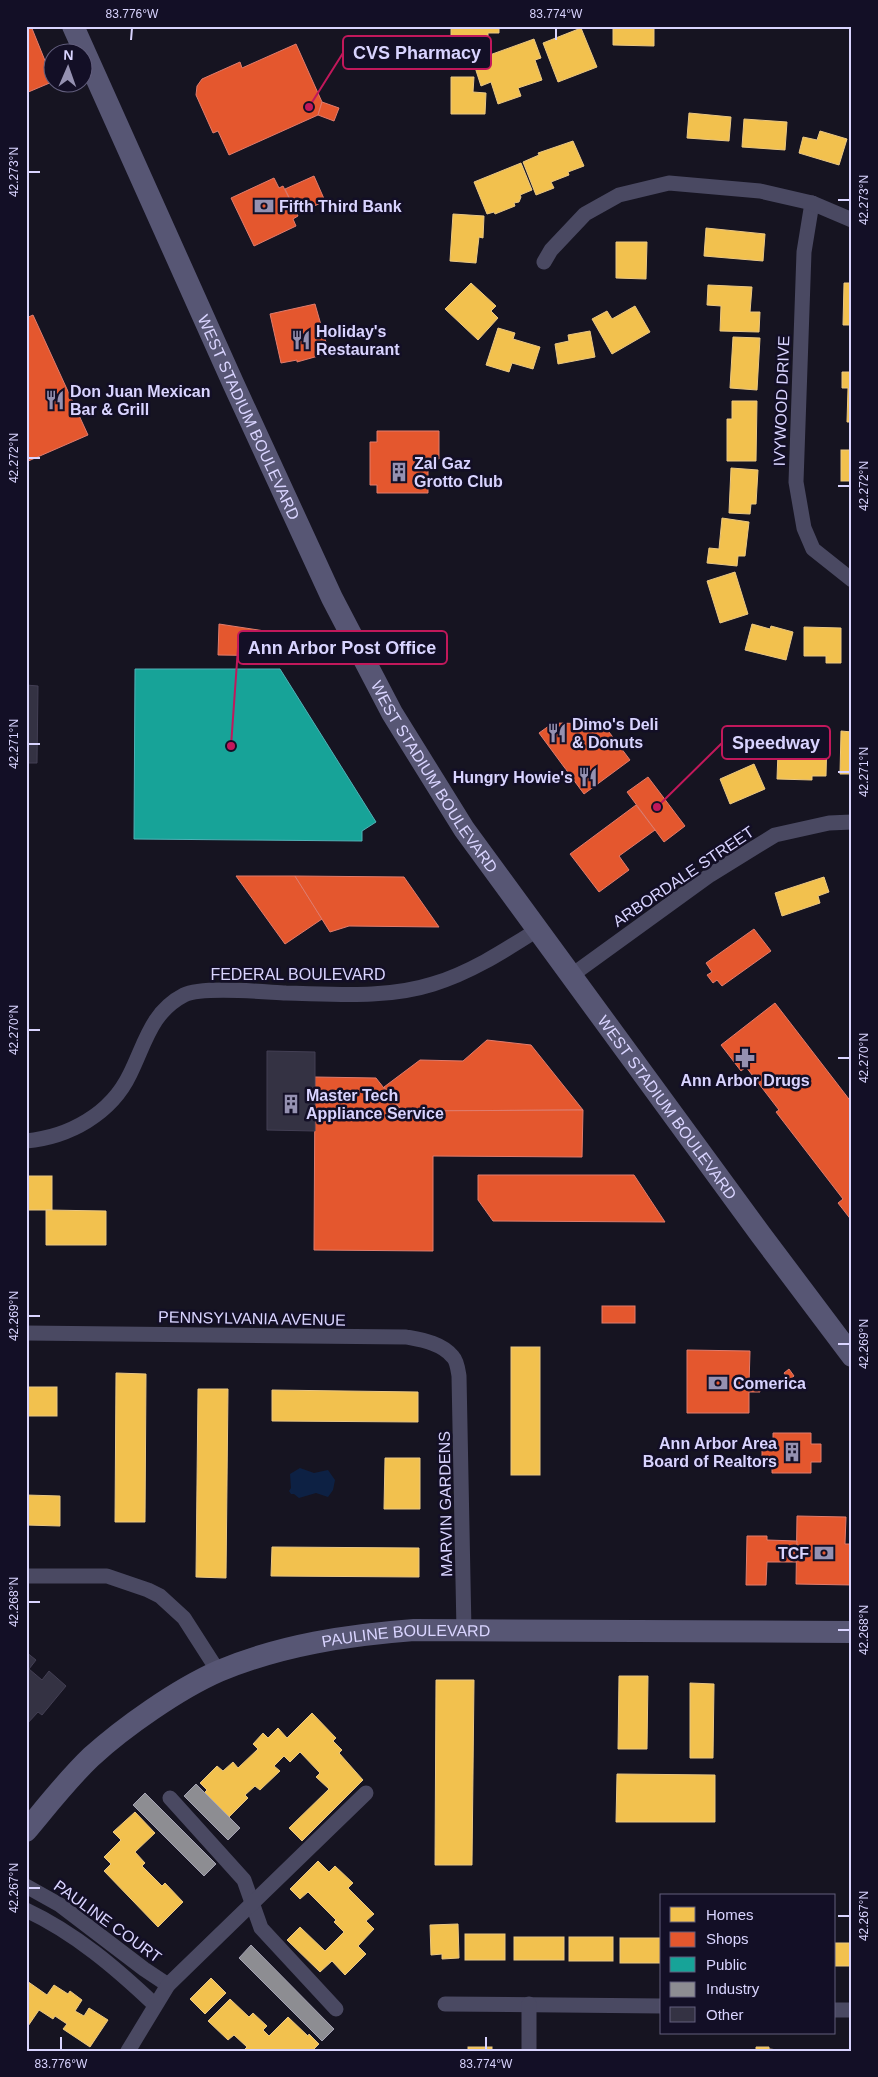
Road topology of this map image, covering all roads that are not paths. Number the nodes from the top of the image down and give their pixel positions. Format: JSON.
{"nodes":[{"id":1,"x":73,"y":26,"type":"edge"},
{"id":2,"x":812,"y":203,"type":"junction"},
{"id":3,"x":852,"y":220,"type":"edge"},
{"id":4,"x":544,"y":262,"type":"dead end"},
{"id":5,"x":852,"y":580,"type":"edge"},
{"id":6,"x":852,"y":822,"type":"edge"},
{"id":7,"x":538,"y":930,"type":"junction"},
{"id":8,"x":572,"y":974,"type":"junction"},
{"id":9,"x":26,"y":1141,"type":"edge"},
{"id":10,"x":26,"y":1333,"type":"edge"},
{"id":11,"x":852,"y":1356,"type":"edge"},
{"id":12,"x":459,"y":1376,"type":"joint"},
{"id":13,"x":26,"y":1576,"type":"edge"},
{"id":14,"x":464,"y":1631,"type":"junction"},
{"id":15,"x":852,"y":1632,"type":"edge"},
{"id":16,"x":218,"y":1671,"type":"junction"},
{"id":17,"x":366,"y":1793,"type":"dead end"},
{"id":18,"x":170,"y":1798,"type":"dead end"},
{"id":19,"x":26,"y":1831,"type":"edge"},
{"id":20,"x":26,"y":1886,"type":"edge"},
{"id":21,"x":252,"y":1905,"type":"junction"},
{"id":22,"x":26,"y":1910,"type":"edge"},
{"id":23,"x":168,"y":1985,"type":"junction"},
{"id":24,"x":445,"y":2004,"type":"dead end"},
{"id":25,"x":529,"y":2004,"type":"junction"},
{"id":26,"x":154,"y":2005,"type":"junction"},
{"id":27,"x":660,"y":2006,"type":"edge"},
{"id":28,"x":336,"y":2008,"type":"dead end"},
{"id":29,"x":836,"y":2010,"type":"edge"},
{"id":30,"x":852,"y":2010,"type":"edge"},
{"id":31,"x":128,"y":2051,"type":"edge"},
{"id":32,"x":529,"y":2051,"type":"edge"}],
"edges":[{"from":1,"to":7,"type":"main road","name":"WEST STADIUM BOULEVARD"},
{"from":2,"to":3,"type":"street"},
{"from":2,"to":4,"type":"street"},
{"from":2,"to":5,"type":"street","name":"IVYWOOD DRIVE"},
{"from":6,"to":8,"type":"street","name":"ARBORDALE STREET"},
{"from":7,"to":8,"type":"main road","name":"WEST STADIUM BOULEVARD"},
{"from":7,"to":9,"type":"street","name":"FEDERAL BOULEVARD"},
{"from":8,"to":11,"type":"main road","name":"WEST STADIUM BOULEVARD"},
{"from":10,"to":12,"type":"street","name":"PENNSYLVANIA AVENUE"},
{"from":12,"to":14,"type":"street","name":"MARVIN GARDENS"},
{"from":13,"to":16,"type":"street"},
{"from":14,"to":15,"type":"main road","name":"PAULINE BOULEVARD"},
{"from":14,"to":16,"type":"main road","name":"PAULINE BOULEVARD"},
{"from":16,"to":19,"type":"main road","name":"PAULINE BOULEVARD"},
{"from":17,"to":21,"type":"street","name":"PAULINE COURT"},
{"from":18,"to":21,"type":"street"},
{"from":20,"to":23,"type":"street","name":"PAULINE COURT"},
{"from":21,"to":23,"type":"street","name":"PAULINE COURT"},
{"from":21,"to":28,"type":"street"},
{"from":22,"to":26,"type":"street","name":"PAULINE COURT"},
{"from":23,"to":26,"type":"street","name":"PAULINE COURT"},
{"from":24,"to":25,"type":"street"},
{"from":25,"to":27,"type":"street"},
{"from":25,"to":32,"type":"street"},
{"from":26,"to":31,"type":"street","name":"PAULINE COURT"},
{"from":29,"to":30,"type":"street"}]}
